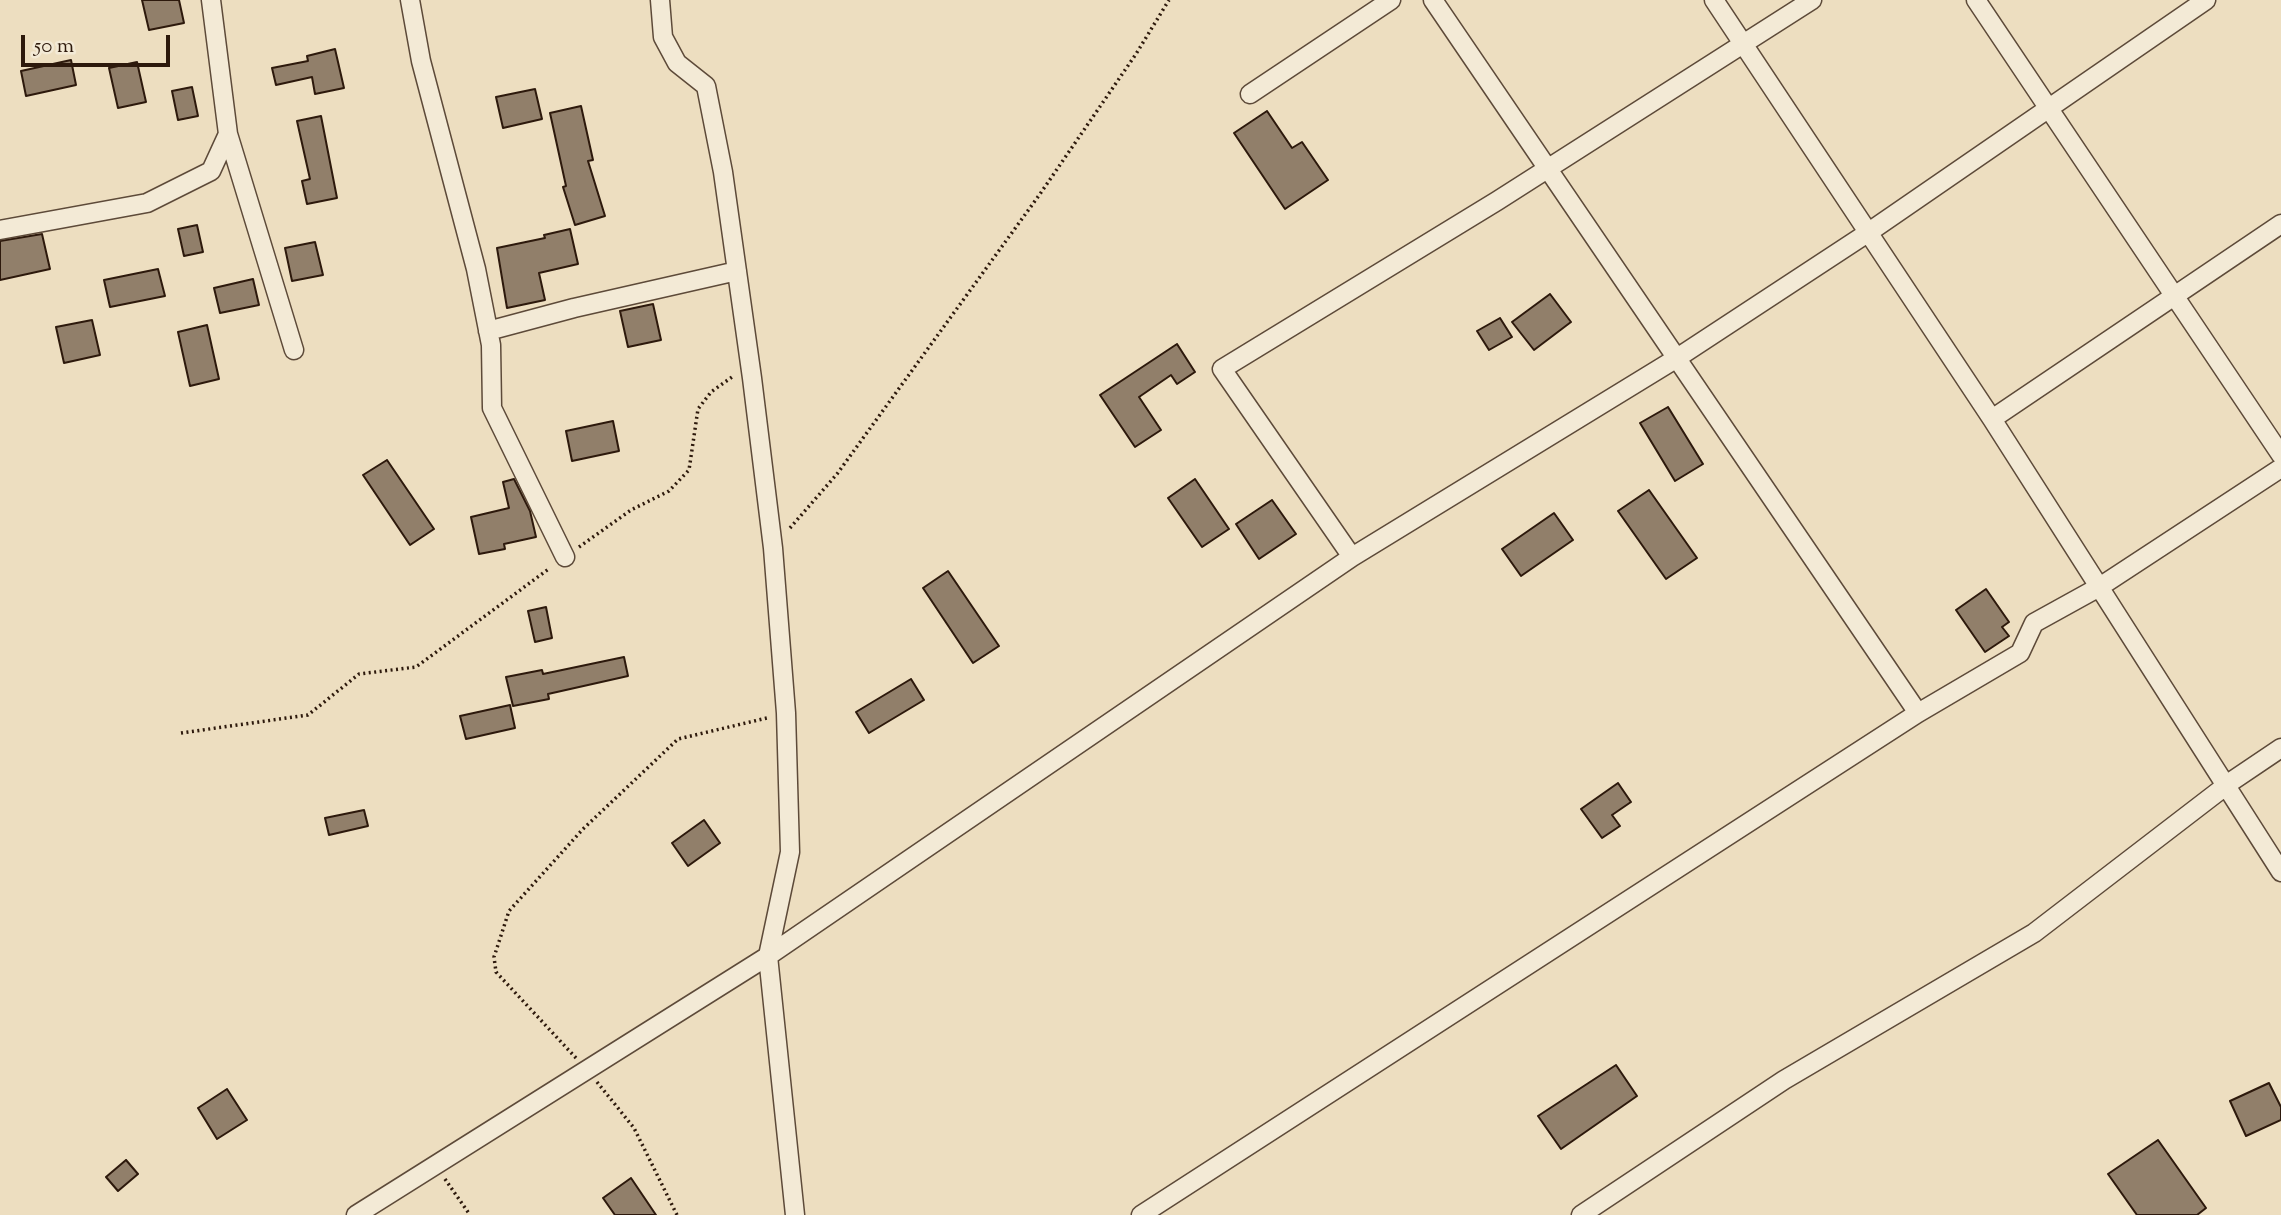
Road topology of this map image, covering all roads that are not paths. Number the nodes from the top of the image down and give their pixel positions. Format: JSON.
{"nodes":[{"id":1,"x":211,"y":0,"type":"edge"},
{"id":2,"x":410,"y":0,"type":"edge"},
{"id":3,"x":660,"y":0,"type":"edge"},
{"id":4,"x":1391,"y":0,"type":"edge"},
{"id":5,"x":1433,"y":0,"type":"edge"},
{"id":6,"x":1714,"y":0,"type":"edge"},
{"id":7,"x":1812,"y":0,"type":"edge"},
{"id":8,"x":1976,"y":0,"type":"edge"},
{"id":9,"x":2206,"y":0,"type":"edge"},
{"id":10,"x":1742,"y":42,"type":"junction"},
{"id":11,"x":1250,"y":94,"type":"dead end"},
{"id":12,"x":2049,"y":110,"type":"junction"},
{"id":13,"x":228,"y":134,"type":"junction"},
{"id":14,"x":1547,"y":167,"type":"junction"},
{"id":15,"x":2281,"y":224,"type":"edge"},
{"id":16,"x":0,"y":230,"type":"edge"},
{"id":17,"x":1868,"y":232,"type":"junction"},
{"id":18,"x":737,"y":271,"type":"junction"},
{"id":19,"x":2174,"y":295,"type":"junction"},
{"id":20,"x":488,"y":331,"type":"junction"},
{"id":21,"x":294,"y":350,"type":"dead end"},
{"id":22,"x":1677,"y":359,"type":"junction"},
{"id":23,"x":1992,"y":419,"type":"junction"},
{"id":24,"x":2281,"y":454,"type":"edge"},
{"id":25,"x":2281,"y":468,"type":"edge"},
{"id":26,"x":1352,"y":557,"type":"junction"},
{"id":27,"x":565,"y":558,"type":"road end"},
{"id":28,"x":2101,"y":586,"type":"junction"},
{"id":29,"x":1918,"y":713,"type":"junction"},
{"id":30,"x":2281,"y":748,"type":"edge"},
{"id":31,"x":2227,"y":785,"type":"junction"},
{"id":32,"x":2281,"y":872,"type":"edge"},
{"id":33,"x":768,"y":956,"type":"junction"},
{"id":34,"x":356,"y":1215,"type":"edge"},
{"id":35,"x":795,"y":1215,"type":"edge"},
{"id":36,"x":1141,"y":1215,"type":"edge"},
{"id":37,"x":1580,"y":1215,"type":"edge"}],
"edges":[{"from":1,"to":13,"type":"street"},
{"from":2,"to":20,"type":"street"},
{"from":3,"to":18,"type":"street"},
{"from":4,"to":11,"type":"street"},
{"from":5,"to":14,"type":"street"},
{"from":6,"to":10,"type":"street"},
{"from":7,"to":10,"type":"street"},
{"from":8,"to":12,"type":"street"},
{"from":9,"to":12,"type":"street"},
{"from":10,"to":14,"type":"street"},
{"from":10,"to":17,"type":"street"},
{"from":12,"to":17,"type":"street"},
{"from":12,"to":19,"type":"street"},
{"from":13,"to":16,"type":"street"},
{"from":13,"to":21,"type":"street"},
{"from":14,"to":22,"type":"street"},
{"from":14,"to":26,"type":"street"},
{"from":15,"to":19,"type":"street"},
{"from":17,"to":22,"type":"street"},
{"from":17,"to":23,"type":"street"},
{"from":18,"to":20,"type":"street"},
{"from":18,"to":33,"type":"street"},
{"from":19,"to":23,"type":"street"},
{"from":19,"to":24,"type":"street"},
{"from":20,"to":27,"type":"street"},
{"from":22,"to":26,"type":"street"},
{"from":22,"to":29,"type":"street"},
{"from":23,"to":28,"type":"street"},
{"from":25,"to":28,"type":"street"},
{"from":26,"to":33,"type":"street"},
{"from":28,"to":29,"type":"street"},
{"from":28,"to":31,"type":"street"},
{"from":29,"to":36,"type":"street"},
{"from":30,"to":31,"type":"street"},
{"from":31,"to":32,"type":"street"},
{"from":31,"to":37,"type":"street"},
{"from":33,"to":34,"type":"street"},
{"from":33,"to":35,"type":"street"}]}
